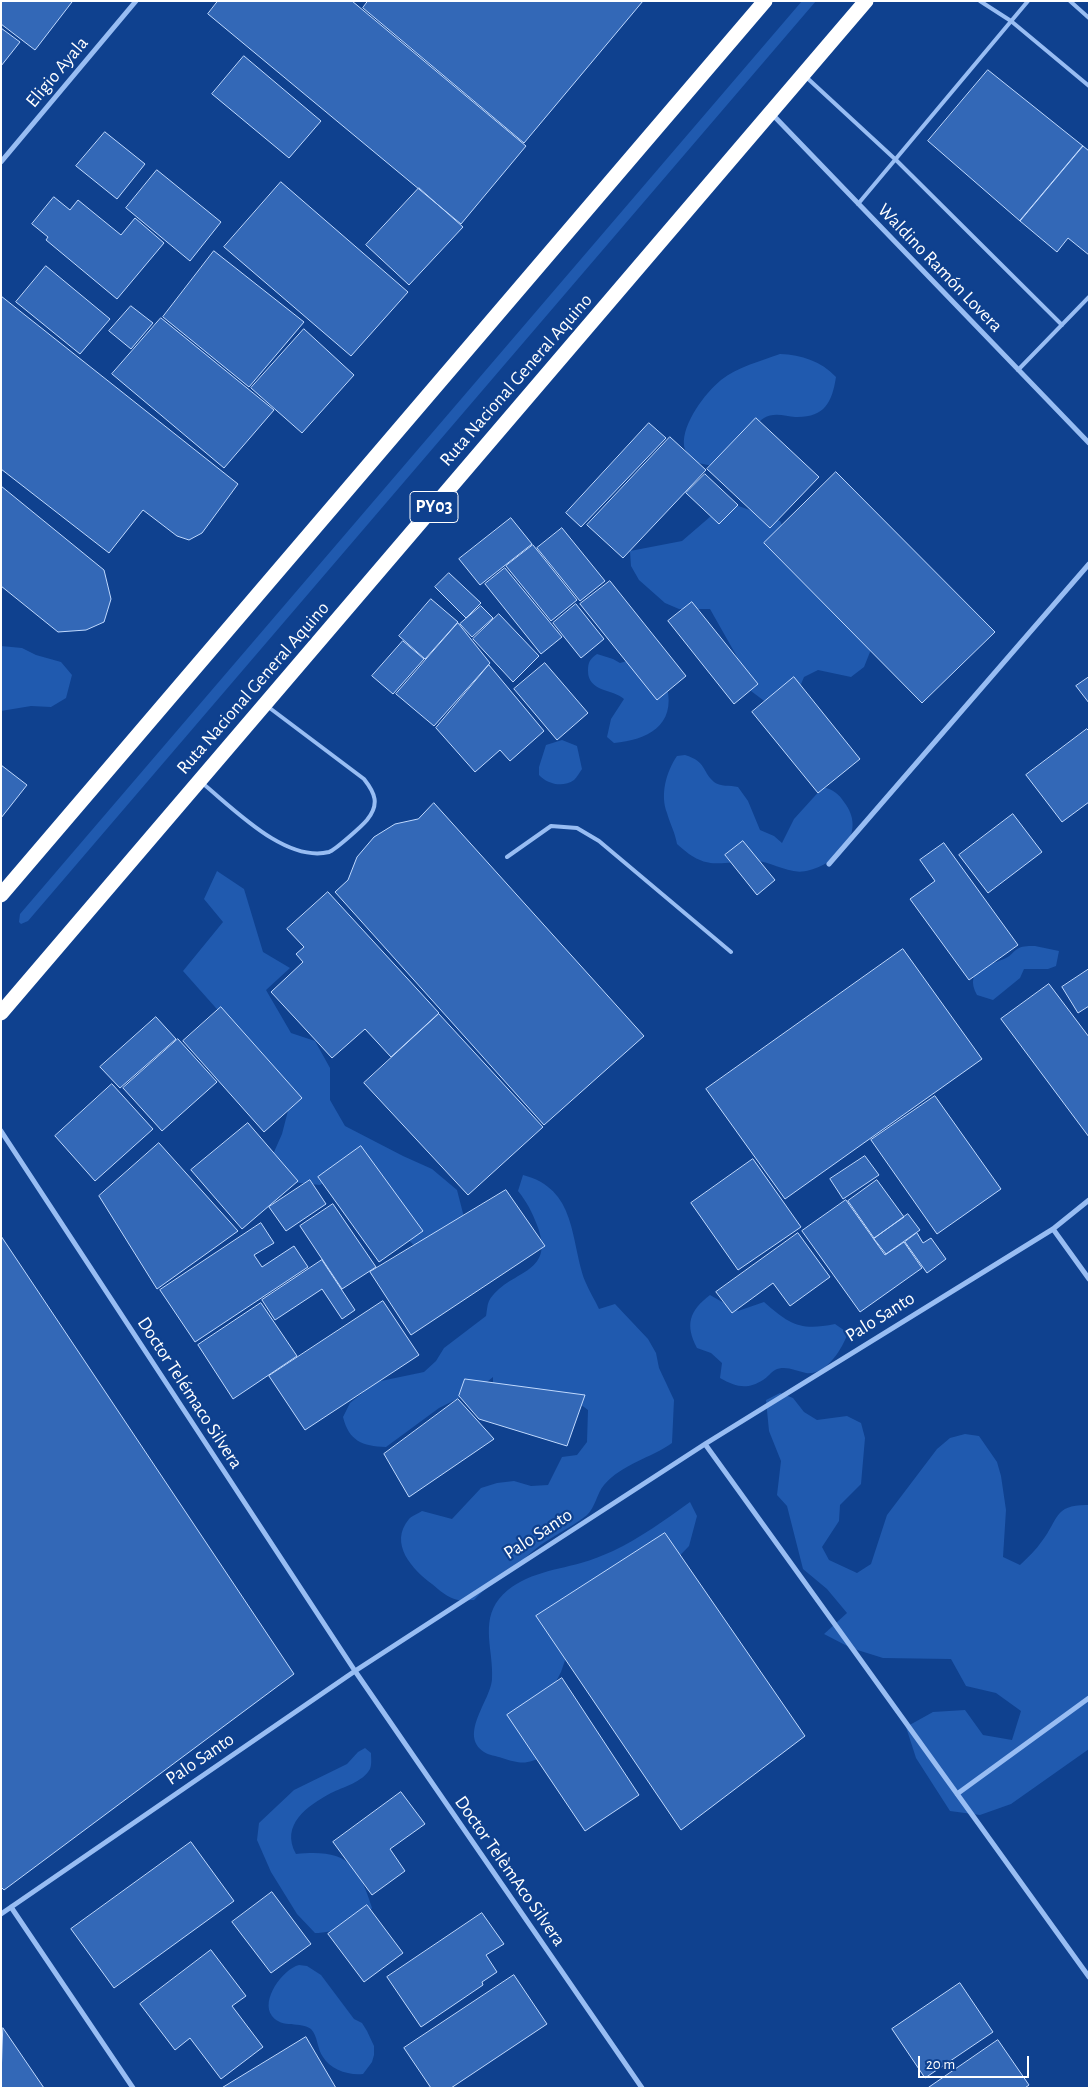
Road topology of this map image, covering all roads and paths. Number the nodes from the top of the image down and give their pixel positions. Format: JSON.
{"nodes":[{"id":1,"x":136,"y":1,"type":"edge"},
{"id":2,"x":765,"y":1,"type":"edge"},
{"id":3,"x":866,"y":1,"type":"edge"},
{"id":4,"x":980,"y":1,"type":"edge"},
{"id":5,"x":1028,"y":1,"type":"edge"},
{"id":6,"x":1070,"y":1,"type":"edge"},
{"id":7,"x":1089,"y":18,"type":"edge"},
{"id":8,"x":1011,"y":21,"type":"junction"},
{"id":9,"x":803,"y":74,"type":"junction"},
{"id":10,"x":1089,"y":86,"type":"edge"},
{"id":11,"x":770,"y":113,"type":"junction"},
{"id":12,"x":896,"y":160,"type":"junction"},
{"id":13,"x":1,"y":162,"type":"edge"},
{"id":14,"x":858,"y":204,"type":"junction"},
{"id":15,"x":1089,"y":297,"type":"edge"},
{"id":16,"x":1062,"y":325,"type":"junction"},
{"id":17,"x":1018,"y":370,"type":"junction"},
{"id":18,"x":1089,"y":444,"type":"edge"},
{"id":19,"x":1089,"y":564,"type":"edge"},
{"id":20,"x":265,"y":705,"type":"junction"},
{"id":21,"x":200,"y":781,"type":"junction"},
{"id":22,"x":507,"y":857,"type":"dead end"},
{"id":23,"x":829,"y":864,"type":"dead end"},
{"id":24,"x":1,"y":895,"type":"edge"},
{"id":25,"x":731,"y":952,"type":"dead end"},
{"id":26,"x":1,"y":1013,"type":"edge"},
{"id":27,"x":1,"y":1131,"type":"edge"},
{"id":28,"x":1089,"y":1200,"type":"edge"},
{"id":29,"x":1052,"y":1229,"type":"junction"},
{"id":30,"x":1089,"y":1278,"type":"edge"},
{"id":31,"x":705,"y":1444,"type":"junction"},
{"id":32,"x":354,"y":1671,"type":"junction"},
{"id":33,"x":1089,"y":1698,"type":"edge"},
{"id":34,"x":957,"y":1794,"type":"junction"},
{"id":35,"x":11,"y":1907,"type":"junction"},
{"id":36,"x":1,"y":1914,"type":"edge"},
{"id":37,"x":1089,"y":1977,"type":"edge"},
{"id":38,"x":133,"y":2088,"type":"edge"},
{"id":39,"x":642,"y":2088,"type":"edge"}],
"edges":[{"from":1,"to":13,"type":"street","name":"Eligio Ayala"},
{"from":2,"to":24,"type":"highway"},
{"from":3,"to":9,"type":"highway","name":"Ruta Nacional General Aquino","number":"PY03"},
{"from":4,"to":8,"type":"lane"},
{"from":5,"to":8,"type":"lane"},
{"from":6,"to":7,"type":"lane"},
{"from":8,"to":10,"type":"lane"},
{"from":8,"to":12,"type":"lane"},
{"from":9,"to":11,"type":"highway","name":"Ruta Nacional General Aquino","number":"PY03"},
{"from":9,"to":12,"type":"lane"},
{"from":11,"to":14,"type":"street","name":"Waldino Ramón Lovera"},
{"from":11,"to":20,"type":"highway","name":"Ruta Nacional General Aquino","number":"PY03"},
{"from":12,"to":14,"type":"lane"},
{"from":12,"to":16,"type":"lane"},
{"from":14,"to":17,"type":"street","name":"Waldino Ramón Lovera"},
{"from":15,"to":16,"type":"lane"},
{"from":16,"to":17,"type":"lane"},
{"from":17,"to":18,"type":"street","name":"Waldino Ramón Lovera"},
{"from":19,"to":23,"type":"street"},
{"from":20,"to":21,"type":"highway","name":"Ruta Nacional General Aquino","number":"PY03"},
{"from":20,"to":21,"type":"lane"},
{"from":21,"to":26,"type":"highway","name":"Ruta Nacional General Aquino","number":"PY03"},
{"from":22,"to":25,"type":"lane"},
{"from":27,"to":32,"type":"street","name":"Doctor Telémaco Silvera"},
{"from":28,"to":29,"type":"street","name":"Palo Santo"},
{"from":29,"to":30,"type":"street"},
{"from":29,"to":31,"type":"street","name":"Palo Santo"},
{"from":31,"to":32,"type":"street","name":"Palo Santo"},
{"from":31,"to":34,"type":"street"},
{"from":32,"to":35,"type":"street","name":"Palo Santo"},
{"from":32,"to":39,"type":"street","name":"Doctor TelèmAco Silvera"},
{"from":33,"to":34,"type":"street"},
{"from":34,"to":37,"type":"street"},
{"from":35,"to":36,"type":"street","name":"Palo Santo"},
{"from":35,"to":38,"type":"street"}]}
